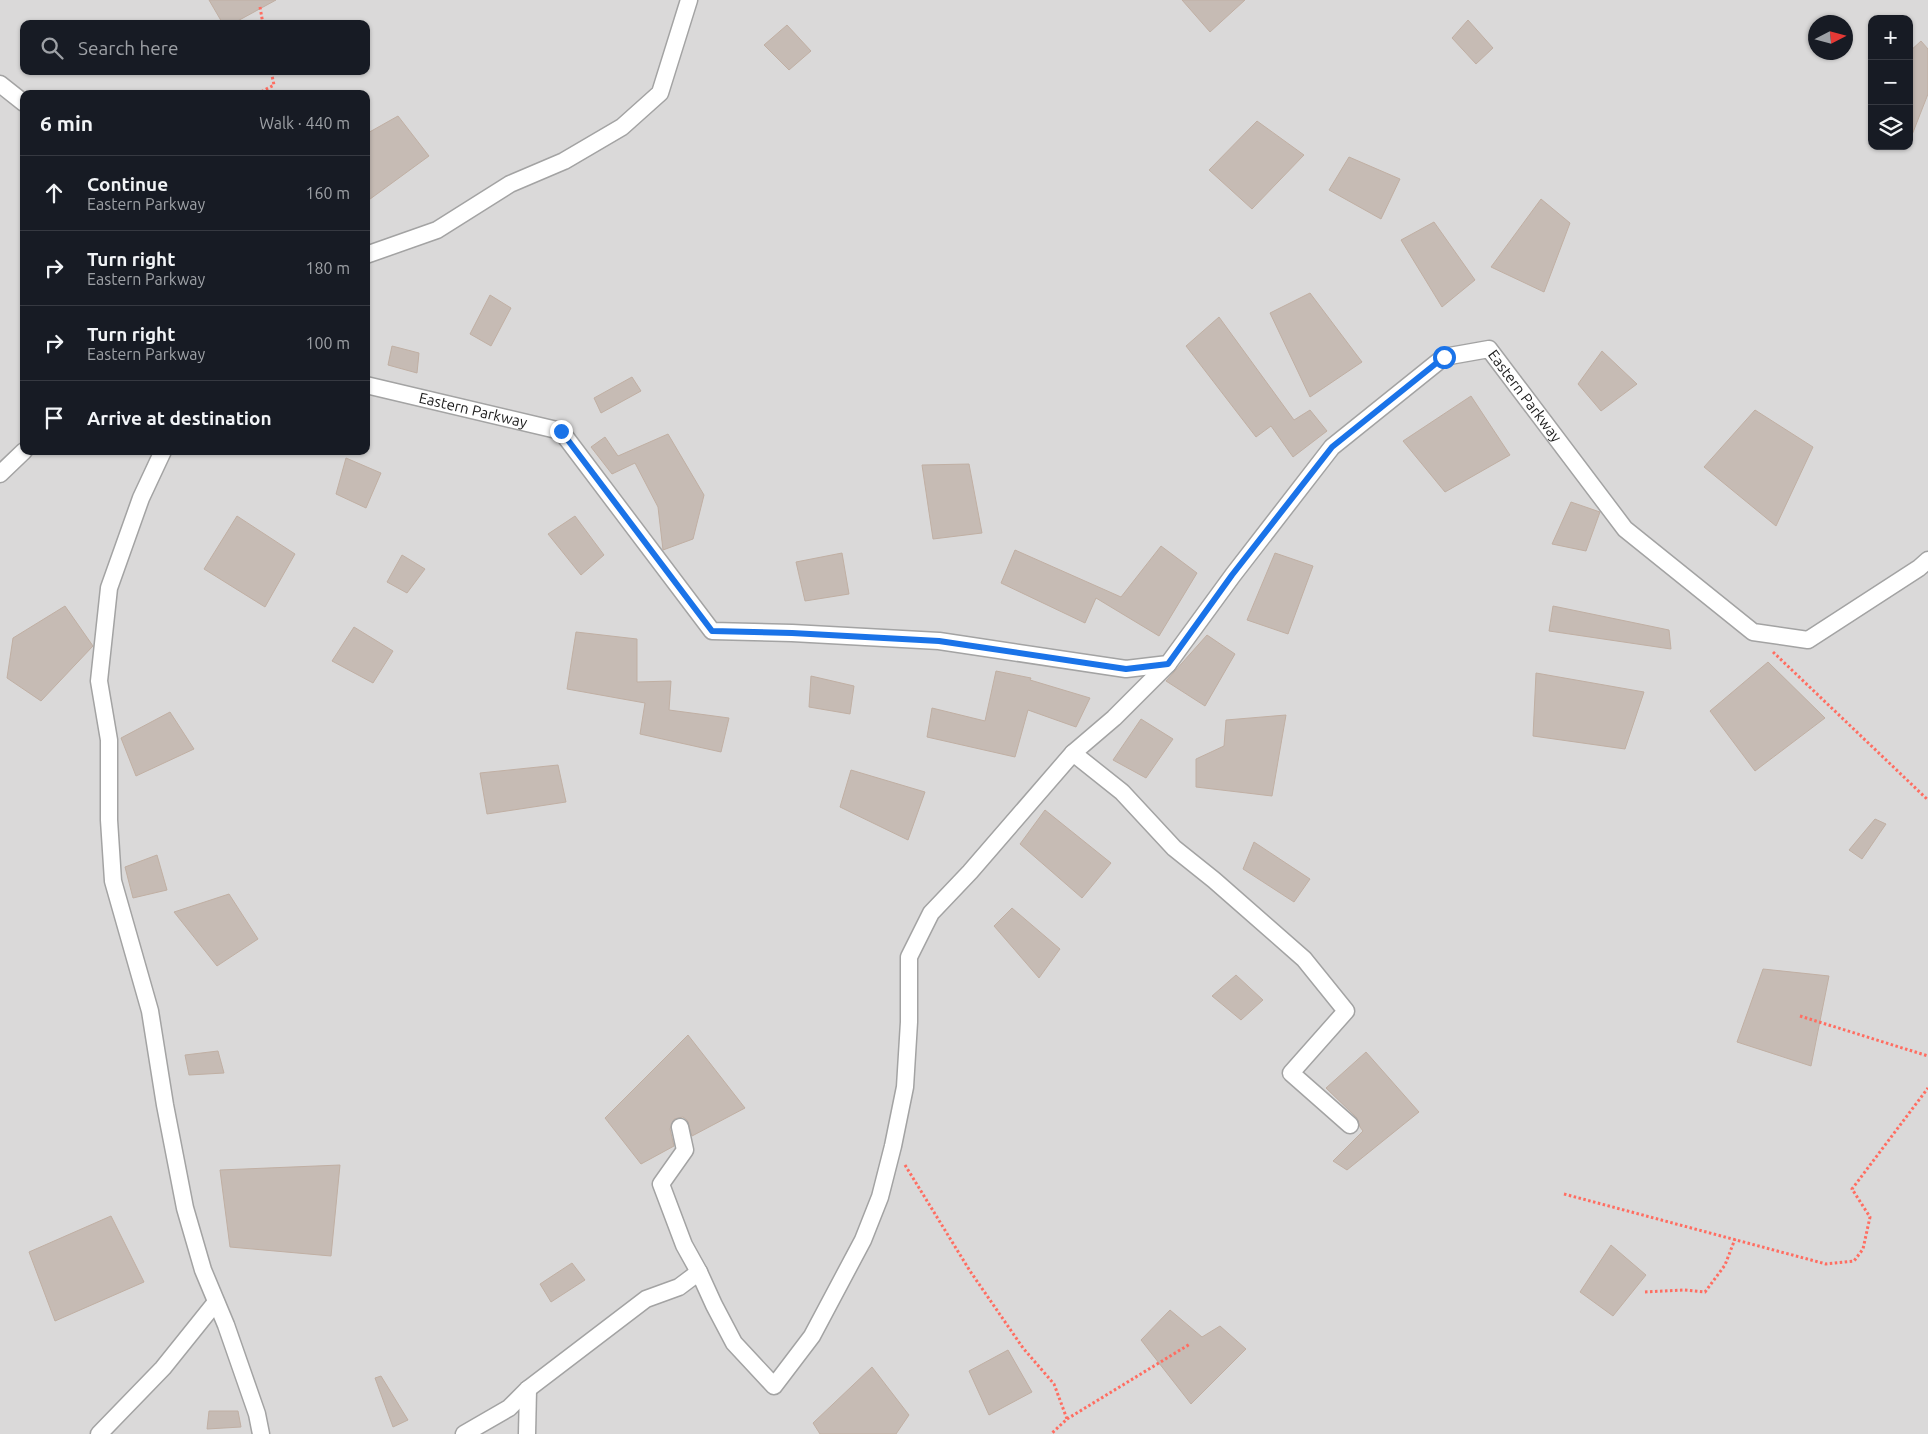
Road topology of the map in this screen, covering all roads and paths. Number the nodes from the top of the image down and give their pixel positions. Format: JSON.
{"nodes":[{"id":1,"x":689,"y":0,"type":"edge"},
{"id":2,"x":260,"y":7,"type":"dead end"},
{"id":3,"x":262,"y":20,"type":"edge"},
{"id":4,"x":272,"y":75,"type":"edge"},
{"id":5,"x":0,"y":84,"type":"edge"},
{"id":6,"x":265,"y":90,"type":"edge"},
{"id":7,"x":20,"y":101,"type":"edge"},
{"id":8,"x":370,"y":254,"type":"edge"},
{"id":9,"x":370,"y":386,"type":"edge"},
{"id":10,"x":20,"y":455,"type":"edge"},
{"id":11,"x":161,"y":455,"type":"edge"},
{"id":12,"x":0,"y":474,"type":"edge"},
{"id":13,"x":1928,"y":560,"type":"edge"},
{"id":14,"x":1753,"y":632,"type":"junction"},
{"id":15,"x":1168,"y":664,"type":"junction"},
{"id":16,"x":1073,"y":753,"type":"junction"},
{"id":17,"x":1928,"y":800,"type":"edge"},
{"id":18,"x":1800,"y":1016,"type":"dead end"},
{"id":19,"x":1928,"y":1056,"type":"edge"},
{"id":20,"x":1928,"y":1088,"type":"edge"},
{"id":21,"x":1350,"y":1125,"type":"dead end"},
{"id":22,"x":680,"y":1127,"type":"dead end"},
{"id":23,"x":893,"y":1146,"type":"junction"},
{"id":24,"x":1564,"y":1194,"type":"dead end"},
{"id":25,"x":1735,"y":1238,"type":"junction"},
{"id":26,"x":699,"y":1272,"type":"junction"},
{"id":27,"x":1645,"y":1292,"type":"dead end"},
{"id":28,"x":216,"y":1302,"type":"junction"},
{"id":29,"x":1190,"y":1344,"type":"dead end"},
{"id":30,"x":528,"y":1390,"type":"junction"},
{"id":31,"x":1067,"y":1419,"type":"junction"},
{"id":32,"x":99,"y":1434,"type":"edge"},
{"id":33,"x":261,"y":1434,"type":"edge"},
{"id":34,"x":464,"y":1434,"type":"edge"},
{"id":35,"x":527,"y":1434,"type":"edge"},
{"id":36,"x":1051,"y":1434,"type":"edge"}],
"edges":[{"from":1,"to":8,"type":"street"},
{"from":2,"to":3,"type":"path"},
{"from":4,"to":6,"type":"path"},
{"from":5,"to":7,"type":"street"},
{"from":9,"to":15,"type":"street","name":"Eastern Parkway"},
{"from":10,"to":12,"type":"street"},
{"from":11,"to":28,"type":"street"},
{"from":13,"to":14,"type":"street"},
{"from":14,"to":15,"type":"street","name":"Eastern Parkway"},
{"from":14,"to":17,"type":"path"},
{"from":15,"to":16,"type":"street"},
{"from":16,"to":21,"type":"street"},
{"from":16,"to":23,"type":"street"},
{"from":18,"to":19,"type":"path"},
{"from":20,"to":25,"type":"path"},
{"from":22,"to":26,"type":"street"},
{"from":23,"to":26,"type":"street"},
{"from":23,"to":31,"type":"path"},
{"from":24,"to":25,"type":"path"},
{"from":25,"to":27,"type":"path"},
{"from":26,"to":30,"type":"street"},
{"from":28,"to":32,"type":"street"},
{"from":28,"to":33,"type":"street"},
{"from":29,"to":31,"type":"path"},
{"from":30,"to":34,"type":"street"},
{"from":30,"to":35,"type":"street"},
{"from":31,"to":36,"type":"path"}]}
